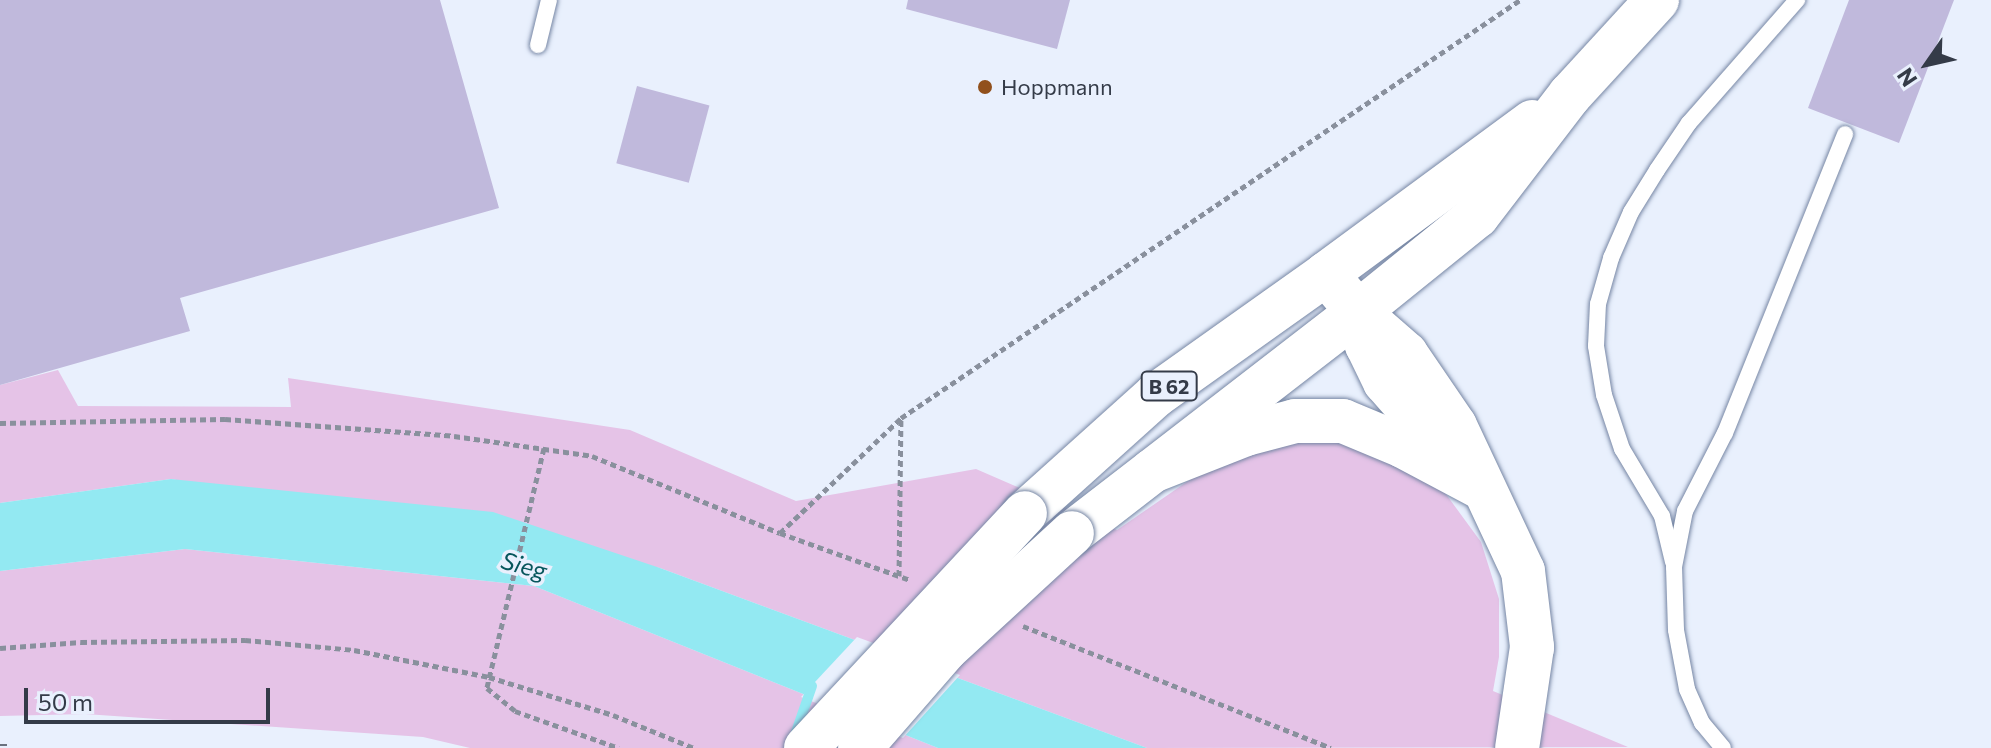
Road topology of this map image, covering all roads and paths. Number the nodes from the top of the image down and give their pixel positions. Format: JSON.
{"nodes":[{"id":1,"x":549,"y":0,"type":"edge"},
{"id":2,"x":1520,"y":0,"type":"edge"},
{"id":3,"x":1657,"y":0,"type":"edge"},
{"id":4,"x":1797,"y":0,"type":"edge"},
{"id":5,"x":538,"y":45,"type":"dead end"},
{"id":6,"x":1570,"y":95,"type":"junction"},
{"id":7,"x":1845,"y":134,"type":"dead end"},
{"id":8,"x":1326,"y":274,"type":"junction"},
{"id":9,"x":1358,"y":312,"type":"junction"},
{"id":10,"x":901,"y":418,"type":"junction"},
{"id":11,"x":0,"y":423,"type":"edge"},
{"id":12,"x":544,"y":448,"type":"junction"},
{"id":13,"x":1152,"y":471,"type":"junction"},
{"id":14,"x":1482,"y":488,"type":"junction"},
{"id":15,"x":780,"y":533,"type":"junction"},
{"id":16,"x":1674,"y":567,"type":"junction"},
{"id":17,"x":899,"y":576,"type":"junction"},
{"id":18,"x":913,"y":582,"type":"dead end"},
{"id":19,"x":1014,"y":622,"type":"dead end"},
{"id":20,"x":0,"y":648,"type":"edge"},
{"id":21,"x":489,"y":677,"type":"junction"},
{"id":22,"x":1518,"y":739,"type":"edge"},
{"id":23,"x":616,"y":747,"type":"edge"},
{"id":24,"x":694,"y":748,"type":"edge"},
{"id":25,"x":806,"y":748,"type":"edge"},
{"id":26,"x":860,"y":748,"type":"edge"},
{"id":27,"x":1331,"y":748,"type":"edge"},
{"id":28,"x":1723,"y":748,"type":"edge"}],
"edges":[{"from":1,"to":5,"type":"lane"},
{"from":2,"to":10,"type":"path"},
{"from":3,"to":6,"type":"main road"},
{"from":4,"to":16,"type":"lane"},
{"from":6,"to":8,"type":"main road"},
{"from":6,"to":9,"type":"main road"},
{"from":7,"to":16,"type":"lane"},
{"from":8,"to":9,"type":"main road"},
{"from":8,"to":25,"type":"main road","number":"B 62","bridge":true},
{"from":9,"to":13,"type":"main road","number":"B 62"},
{"from":9,"to":14,"type":"main road"},
{"from":10,"to":15,"type":"path"},
{"from":10,"to":17,"type":"path"},
{"from":11,"to":12,"type":"path"},
{"from":12,"to":15,"type":"path"},
{"from":12,"to":21,"type":"path"},
{"from":13,"to":14,"type":"main road","number":"B 62"},
{"from":13,"to":26,"type":"main road","number":"B 62","bridge":true},
{"from":14,"to":22,"type":"main road"},
{"from":15,"to":17,"type":"path"},
{"from":16,"to":28,"type":"lane"},
{"from":17,"to":18,"type":"path"},
{"from":19,"to":27,"type":"path"},
{"from":20,"to":21,"type":"path"},
{"from":21,"to":23,"type":"path"},
{"from":21,"to":24,"type":"path"}]}
